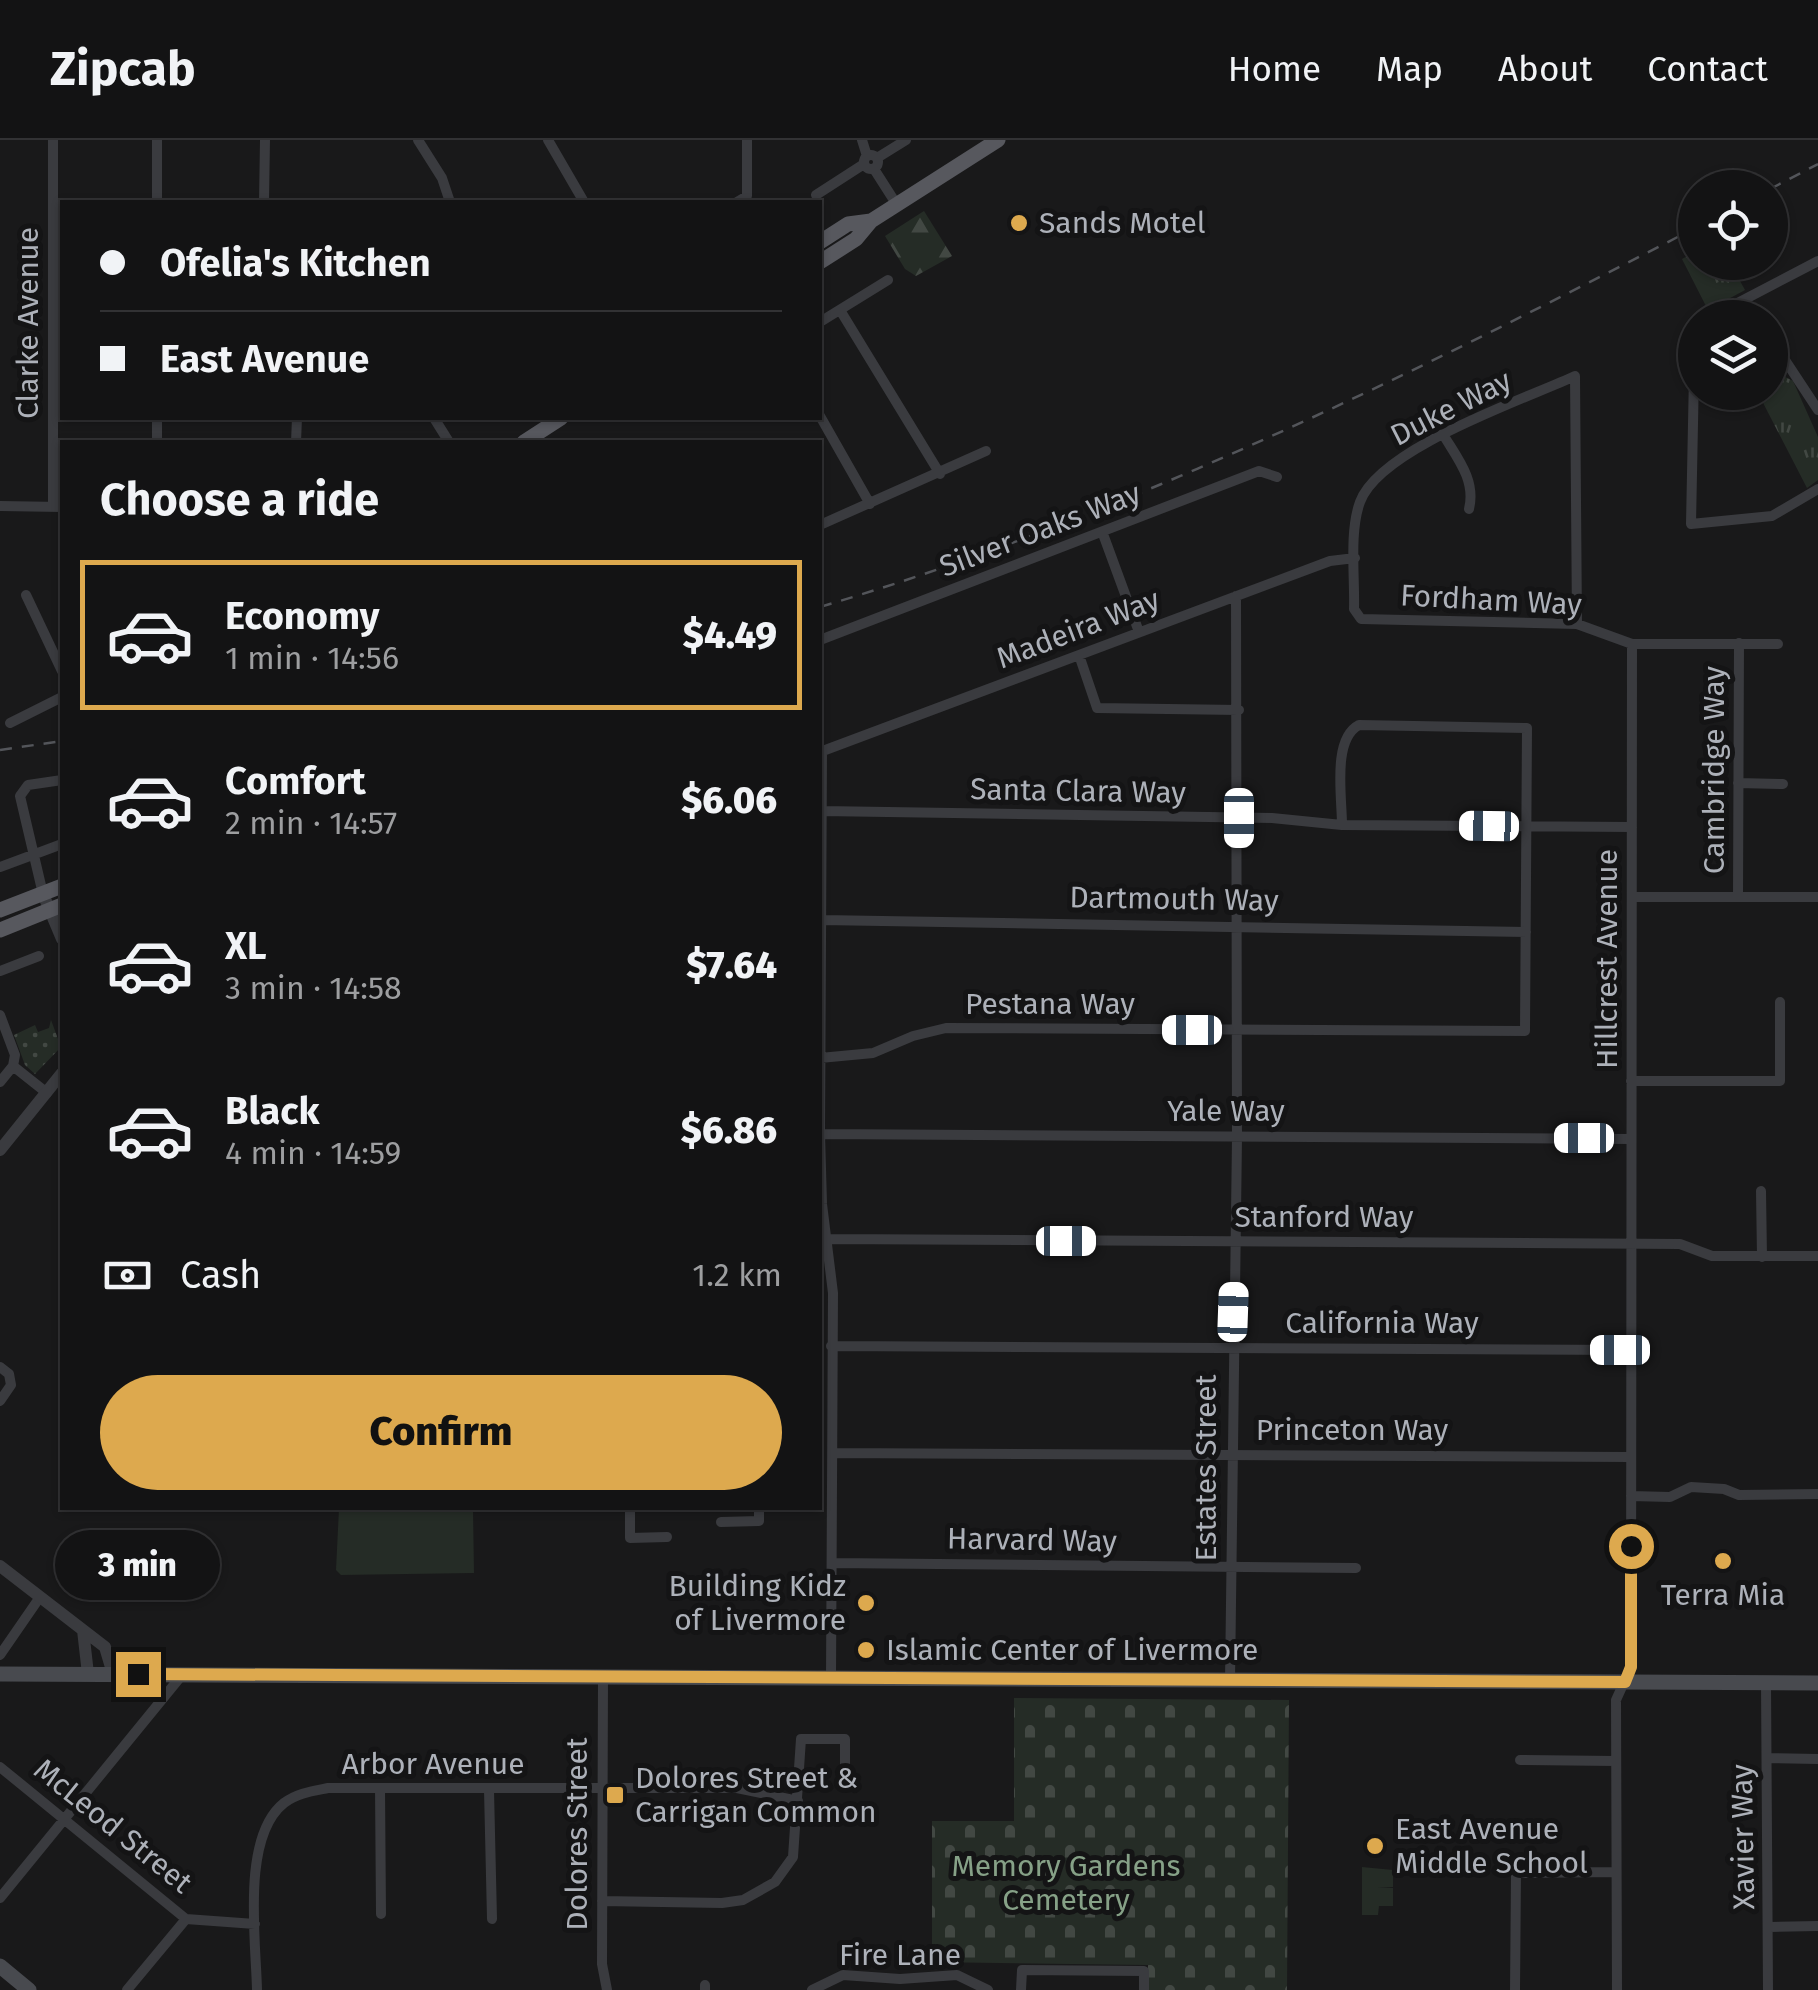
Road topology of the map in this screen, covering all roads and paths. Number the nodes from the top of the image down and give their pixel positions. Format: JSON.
{"nodes":[{"id":1,"x":53,"y":140,"type":"edge"},
{"id":2,"x":157,"y":140,"type":"edge"},
{"id":3,"x":264,"y":140,"type":"edge"},
{"id":4,"x":418,"y":140,"type":"edge"},
{"id":5,"x":548,"y":140,"type":"edge"},
{"id":6,"x":747,"y":140,"type":"edge"},
{"id":7,"x":862,"y":140,"type":"edge"},
{"id":8,"x":906,"y":140,"type":"edge"},
{"id":9,"x":998,"y":140,"type":"edge"},
{"id":10,"x":871,"y":162,"type":"junction"},
{"id":11,"x":816,"y":195,"type":"dead end"},
{"id":12,"x":158,"y":200,"type":"edge"},
{"id":13,"x":264,"y":200,"type":"edge"},
{"id":14,"x":449,"y":200,"type":"edge"},
{"id":15,"x":583,"y":200,"type":"edge"},
{"id":16,"x":740,"y":200,"type":"edge"},
{"id":17,"x":897,"y":205,"type":"junction"},
{"id":18,"x":871,"y":221,"type":"junction"},
{"id":19,"x":822,"y":241,"type":"edge"},
{"id":20,"x":822,"y":261,"type":"edge"},
{"id":21,"x":1818,"y":261,"type":"edge"},
{"id":22,"x":888,"y":280,"type":"dead end"},
{"id":23,"x":1743,"y":300,"type":"edge"},
{"id":24,"x":840,"y":310,"type":"junction"},
{"id":25,"x":822,"y":321,"type":"edge"},
{"id":26,"x":1788,"y":365,"type":"edge"},
{"id":27,"x":1693,"y":410,"type":"edge"},
{"id":28,"x":1818,"y":410,"type":"edge"},
{"id":29,"x":558,"y":420,"type":"edge"},
{"id":30,"x":822,"y":420,"type":"edge"},
{"id":31,"x":1444,"y":436,"type":"junction"},
{"id":32,"x":527,"y":440,"type":"edge"},
{"id":33,"x":986,"y":451,"type":"dead end"},
{"id":34,"x":940,"y":474,"type":"junction"},
{"id":35,"x":1278,"y":477,"type":"dead end"},
{"id":36,"x":1818,"y":489,"type":"edge"},
{"id":37,"x":870,"y":504,"type":"junction"},
{"id":38,"x":0,"y":506,"type":"edge"},
{"id":39,"x":58,"y":507,"type":"edge"},
{"id":40,"x":1469,"y":509,"type":"dead end"},
{"id":41,"x":822,"y":524,"type":"edge"},
{"id":42,"x":1103,"y":534,"type":"junction"},
{"id":43,"x":1355,"y":558,"type":"junction"},
{"id":44,"x":26,"y":594,"type":"dead end"},
{"id":45,"x":1236,"y":596,"type":"junction"},
{"id":46,"x":1577,"y":624,"type":"junction"},
{"id":47,"x":1140,"y":632,"type":"junction"},
{"id":48,"x":822,"y":639,"type":"edge"},
{"id":49,"x":1739,"y":643,"type":"junction"},
{"id":50,"x":1632,"y":644,"type":"junction"},
{"id":51,"x":1778,"y":644,"type":"dead end"},
{"id":52,"x":1079,"y":655,"type":"junction"},
{"id":53,"x":60,"y":666,"type":"edge"},
{"id":54,"x":60,"y":699,"type":"edge"},
{"id":55,"x":1239,"y":710,"type":"junction"},
{"id":56,"x":10,"y":722,"type":"dead end"},
{"id":57,"x":822,"y":752,"type":"edge"},
{"id":58,"x":60,"y":780,"type":"edge"},
{"id":59,"x":1738,"y":784,"type":"junction"},
{"id":60,"x":1783,"y":784,"type":"dead end"},
{"id":61,"x":822,"y":812,"type":"edge"},
{"id":62,"x":1239,"y":818,"type":"junction"},
{"id":63,"x":1342,"y":825,"type":"junction"},
{"id":64,"x":1526,"y":826,"type":"junction"},
{"id":65,"x":1632,"y":827,"type":"junction"},
{"id":66,"x":60,"y":845,"type":"edge"},
{"id":67,"x":32,"y":856,"type":"junction"},
{"id":68,"x":0,"y":867,"type":"edge"},
{"id":69,"x":60,"y":887,"type":"edge"},
{"id":70,"x":43,"y":894,"type":"junction"},
{"id":71,"x":1632,"y":896,"type":"junction"},
{"id":72,"x":1738,"y":896,"type":"junction"},
{"id":73,"x":1818,"y":897,"type":"edge"},
{"id":74,"x":56,"y":908,"type":"edge"},
{"id":75,"x":0,"y":910,"type":"edge"},
{"id":76,"x":822,"y":920,"type":"edge"},
{"id":77,"x":1238,"y":925,"type":"junction"},
{"id":78,"x":0,"y":930,"type":"edge"},
{"id":79,"x":1526,"y":932,"type":"junction"},
{"id":80,"x":39,"y":956,"type":"dead end"},
{"id":81,"x":0,"y":971,"type":"edge"},
{"id":82,"x":1780,"y":1002,"type":"dead end"},
{"id":83,"x":0,"y":1015,"type":"edge"},
{"id":84,"x":1236,"y":1031,"type":"junction"},
{"id":85,"x":822,"y":1058,"type":"edge"},
{"id":86,"x":13,"y":1066,"type":"junction"},
{"id":87,"x":60,"y":1076,"type":"edge"},
{"id":88,"x":1632,"y":1081,"type":"junction"},
{"id":89,"x":0,"y":1082,"type":"edge"},
{"id":90,"x":47,"y":1092,"type":"junction"},
{"id":91,"x":822,"y":1134,"type":"edge"},
{"id":92,"x":1237,"y":1136,"type":"junction"},
{"id":93,"x":1631,"y":1138,"type":"junction"},
{"id":94,"x":0,"y":1150,"type":"edge"},
{"id":95,"x":1761,"y":1191,"type":"dead end"},
{"id":96,"x":822,"y":1210,"type":"edge"},
{"id":97,"x":827,"y":1239,"type":"junction"},
{"id":98,"x":1236,"y":1242,"type":"junction"},
{"id":99,"x":1632,"y":1244,"type":"junction"},
{"id":100,"x":1818,"y":1256,"type":"edge"},
{"id":101,"x":1762,"y":1257,"type":"junction"},
{"id":102,"x":832,"y":1346,"type":"junction"},
{"id":103,"x":1232,"y":1347,"type":"junction"},
{"id":104,"x":1631,"y":1350,"type":"junction"},
{"id":105,"x":0,"y":1367,"type":"edge"},
{"id":106,"x":0,"y":1401,"type":"edge"},
{"id":107,"x":826,"y":1401,"type":"edge"},
{"id":108,"x":833,"y":1453,"type":"junction"},
{"id":109,"x":1230,"y":1454,"type":"junction"},
{"id":110,"x":1631,"y":1457,"type":"junction"},
{"id":111,"x":1818,"y":1494,"type":"edge"},
{"id":112,"x":1631,"y":1496,"type":"junction"},
{"id":113,"x":630,"y":1510,"type":"edge"},
{"id":114,"x":759,"y":1510,"type":"edge"},
{"id":115,"x":721,"y":1522,"type":"dead end"},
{"id":116,"x":666,"y":1537,"type":"dead end"},
{"id":117,"x":832,"y":1563,"type":"junction"},
{"id":118,"x":0,"y":1566,"type":"edge"},
{"id":119,"x":1231,"y":1567,"type":"junction"},
{"id":120,"x":1356,"y":1568,"type":"dead end"},
{"id":121,"x":40,"y":1597,"type":"junction"},
{"id":122,"x":83,"y":1630,"type":"junction"},
{"id":123,"x":0,"y":1655,"type":"edge"},
{"id":124,"x":0,"y":1674,"type":"edge"},
{"id":125,"x":88,"y":1674,"type":"junction"},
{"id":126,"x":113,"y":1674,"type":"junction"},
{"id":127,"x":182,"y":1675,"type":"junction"},
{"id":128,"x":603,"y":1678,"type":"junction"},
{"id":129,"x":831,"y":1679,"type":"junction"},
{"id":130,"x":1230,"y":1682,"type":"junction"},
{"id":131,"x":1625,"y":1682,"type":"junction"},
{"id":132,"x":1766,"y":1683,"type":"junction"},
{"id":133,"x":1818,"y":1684,"type":"edge"},
{"id":134,"x":1767,"y":1758,"type":"junction"},
{"id":135,"x":1818,"y":1759,"type":"edge"},
{"id":136,"x":1520,"y":1760,"type":"dead end"},
{"id":137,"x":1615,"y":1762,"type":"junction"},
{"id":138,"x":0,"y":1766,"type":"edge"},
{"id":139,"x":846,"y":1786,"type":"dead end"},
{"id":140,"x":380,"y":1788,"type":"junction"},
{"id":141,"x":489,"y":1790,"type":"junction"},
{"id":142,"x":603,"y":1790,"type":"junction"},
{"id":143,"x":798,"y":1802,"type":"junction"},
{"id":144,"x":66,"y":1818,"type":"junction"},
{"id":145,"x":1615,"y":1872,"type":"junction"},
{"id":146,"x":0,"y":1898,"type":"edge"},
{"id":147,"x":602,"y":1901,"type":"junction"},
{"id":148,"x":381,"y":1914,"type":"dead end"},
{"id":149,"x":186,"y":1919,"type":"junction"},
{"id":150,"x":492,"y":1919,"type":"dead end"},
{"id":151,"x":256,"y":1924,"type":"junction"},
{"id":152,"x":1818,"y":1926,"type":"edge"},
{"id":153,"x":1770,"y":1927,"type":"junction"},
{"id":154,"x":0,"y":1966,"type":"edge"},
{"id":155,"x":29,"y":1990,"type":"edge"},
{"id":156,"x":127,"y":1990,"type":"edge"},
{"id":157,"x":257,"y":1990,"type":"edge"},
{"id":158,"x":607,"y":1990,"type":"edge"},
{"id":159,"x":812,"y":1990,"type":"edge"},
{"id":160,"x":988,"y":1990,"type":"edge"},
{"id":161,"x":1021,"y":1990,"type":"edge"},
{"id":162,"x":1144,"y":1990,"type":"edge"},
{"id":163,"x":1516,"y":1990,"type":"edge"},
{"id":164,"x":1617,"y":1990,"type":"edge"},
{"id":165,"x":1768,"y":1990,"type":"edge"}],
"edges":[{"from":1,"to":39,"type":"street","name":"Clarke Avenue"},
{"from":2,"to":12,"type":"street"},
{"from":3,"to":13,"type":"street"},
{"from":4,"to":14,"type":"street"},
{"from":5,"to":15,"type":"street"},
{"from":6,"to":16,"type":"street"},
{"from":7,"to":10,"type":"street"},
{"from":8,"to":10,"type":"street"},
{"from":9,"to":17,"type":"main road"},
{"from":10,"to":11,"type":"street"},
{"from":10,"to":17,"type":"street"},
{"from":17,"to":18,"type":"main road"},
{"from":18,"to":19,"type":"main road"},
{"from":18,"to":20,"type":"main road"},
{"from":21,"to":23,"type":"street"},
{"from":22,"to":24,"type":"street"},
{"from":24,"to":25,"type":"street"},
{"from":24,"to":34,"type":"street"},
{"from":26,"to":28,"type":"street"},
{"from":27,"to":36,"type":"street"},
{"from":29,"to":32,"type":"main road"},
{"from":30,"to":37,"type":"street"},
{"from":31,"to":40,"type":"street"},
{"from":31,"to":43,"type":"street","name":"Duke Way"},
{"from":31,"to":46,"type":"street","name":"Duke Way"},
{"from":33,"to":34,"type":"street"},
{"from":34,"to":37,"type":"street"},
{"from":35,"to":42,"type":"street","name":"Silver Oaks Way"},
{"from":37,"to":41,"type":"street"},
{"from":38,"to":39,"type":"street"},
{"from":42,"to":47,"type":"street"},
{"from":42,"to":48,"type":"street","name":"Silver Oaks Way"},
{"from":43,"to":45,"type":"street","name":"Madeira Way"},
{"from":43,"to":46,"type":"street","name":"Fordham Way"},
{"from":44,"to":53,"type":"street"},
{"from":45,"to":47,"type":"street","name":"Madeira Way"},
{"from":45,"to":55,"type":"street","name":"Estates Street"},
{"from":46,"to":50,"type":"street","name":"Fordham Way"},
{"from":47,"to":52,"type":"street","name":"Madeira Way"},
{"from":49,"to":50,"type":"street","name":"Fordham Way"},
{"from":49,"to":51,"type":"street","name":"Fordham Way"},
{"from":49,"to":59,"type":"street","name":"Cambridge Way"},
{"from":50,"to":65,"type":"street","name":"Hillcrest Avenue"},
{"from":52,"to":55,"type":"street"},
{"from":52,"to":57,"type":"street","name":"Madeira Way"},
{"from":54,"to":56,"type":"street"},
{"from":55,"to":62,"type":"street","name":"Estates Street"},
{"from":58,"to":67,"type":"street"},
{"from":59,"to":60,"type":"street"},
{"from":59,"to":72,"type":"street","name":"Cambridge Way"},
{"from":61,"to":62,"type":"street","name":"Santa Clara Way"},
{"from":61,"to":76,"type":"street"},
{"from":62,"to":63,"type":"street","name":"Santa Clara Way"},
{"from":62,"to":77,"type":"street","name":"Estates Street"},
{"from":63,"to":64,"type":"street","name":"Santa Clara Way"},
{"from":63,"to":64,"type":"street"},
{"from":64,"to":65,"type":"street","name":"Santa Clara Way"},
{"from":64,"to":79,"type":"street"},
{"from":65,"to":71,"type":"street","name":"Hillcrest Avenue"},
{"from":66,"to":67,"type":"street"},
{"from":67,"to":68,"type":"street"},
{"from":67,"to":70,"type":"street"},
{"from":69,"to":70,"type":"main road"},
{"from":70,"to":74,"type":"street"},
{"from":70,"to":75,"type":"main road"},
{"from":71,"to":72,"type":"street"},
{"from":71,"to":88,"type":"street","name":"Hillcrest Avenue"},
{"from":72,"to":73,"type":"street"},
{"from":74,"to":78,"type":"main road"},
{"from":76,"to":77,"type":"street","name":"Dartmouth Way"},
{"from":77,"to":79,"type":"street","name":"Dartmouth Way"},
{"from":77,"to":84,"type":"street","name":"Estates Street"},
{"from":79,"to":84,"type":"street","name":"Pestana Way"},
{"from":80,"to":81,"type":"street"},
{"from":82,"to":88,"type":"street"},
{"from":83,"to":86,"type":"street"},
{"from":84,"to":85,"type":"street","name":"Pestana Way"},
{"from":84,"to":92,"type":"street","name":"Estates Street"},
{"from":86,"to":89,"type":"street"},
{"from":86,"to":90,"type":"street"},
{"from":87,"to":90,"type":"street"},
{"from":88,"to":93,"type":"street","name":"Hillcrest Avenue"},
{"from":90,"to":94,"type":"street"},
{"from":91,"to":92,"type":"street","name":"Yale Way"},
{"from":92,"to":93,"type":"street","name":"Yale Way"},
{"from":92,"to":98,"type":"street","name":"Estates Street"},
{"from":93,"to":99,"type":"street","name":"Hillcrest Avenue"},
{"from":95,"to":101,"type":"street"},
{"from":96,"to":97,"type":"street"},
{"from":97,"to":98,"type":"street","name":"Stanford Way"},
{"from":97,"to":102,"type":"street"},
{"from":98,"to":99,"type":"street","name":"Stanford Way"},
{"from":98,"to":103,"type":"street","name":"Estates Street"},
{"from":99,"to":101,"type":"street","name":"Stanford Way"},
{"from":99,"to":104,"type":"street","name":"Hillcrest Avenue"},
{"from":100,"to":101,"type":"street","name":"Stanford Way"},
{"from":102,"to":103,"type":"street","name":"California Way"},
{"from":102,"to":107,"type":"street"},
{"from":103,"to":104,"type":"street","name":"California Way"},
{"from":103,"to":109,"type":"street","name":"Estates Street"},
{"from":104,"to":110,"type":"street","name":"Hillcrest Avenue"},
{"from":105,"to":106,"type":"street"},
{"from":107,"to":108,"type":"street"},
{"from":108,"to":109,"type":"street","name":"Princeton Way"},
{"from":108,"to":117,"type":"street"},
{"from":109,"to":110,"type":"street","name":"Princeton Way"},
{"from":109,"to":119,"type":"street","name":"Estates Street"},
{"from":110,"to":112,"type":"street","name":"Hillcrest Avenue"},
{"from":111,"to":112,"type":"street"},
{"from":112,"to":131,"type":"street","name":"Hillcrest Avenue"},
{"from":113,"to":116,"type":"street"},
{"from":114,"to":115,"type":"street"},
{"from":117,"to":119,"type":"street","name":"Harvard Way"},
{"from":117,"to":129,"type":"street"},
{"from":118,"to":121,"type":"street"},
{"from":119,"to":120,"type":"street","name":"Harvard Way"},
{"from":119,"to":130,"type":"street","name":"Estates Street"},
{"from":121,"to":122,"type":"street"},
{"from":121,"to":123,"type":"street"},
{"from":122,"to":125,"type":"street"},
{"from":122,"to":126,"type":"street"},
{"from":124,"to":125,"type":"main road"},
{"from":125,"to":126,"type":"main road"},
{"from":126,"to":127,"type":"main road"},
{"from":127,"to":128,"type":"main road"},
{"from":127,"to":144,"type":"street"},
{"from":128,"to":129,"type":"main road"},
{"from":128,"to":142,"type":"street","name":"Dolores Street"},
{"from":129,"to":130,"type":"main road"},
{"from":130,"to":131,"type":"main road"},
{"from":131,"to":132,"type":"main road"},
{"from":131,"to":137,"type":"street","name":"Hillcrest Avenue"},
{"from":132,"to":133,"type":"main road"},
{"from":132,"to":134,"type":"street","name":"Xavier Way"},
{"from":134,"to":135,"type":"street"},
{"from":134,"to":153,"type":"street","name":"Xavier Way"},
{"from":136,"to":137,"type":"street"},
{"from":137,"to":145,"type":"street","name":"Hillcrest Avenue"},
{"from":138,"to":144,"type":"street","name":"McLeod Street"},
{"from":139,"to":143,"type":"street"},
{"from":140,"to":141,"type":"street","name":"Arbor Avenue"},
{"from":140,"to":148,"type":"street"},
{"from":140,"to":151,"type":"street","name":"Arbor Avenue"},
{"from":141,"to":142,"type":"street","name":"Arbor Avenue"},
{"from":141,"to":150,"type":"street"},
{"from":142,"to":143,"type":"street","name":"Arbor Avenue"},
{"from":142,"to":147,"type":"street","name":"Dolores Street"},
{"from":143,"to":147,"type":"street"},
{"from":144,"to":146,"type":"street"},
{"from":144,"to":149,"type":"street","name":"McLeod Street"},
{"from":145,"to":163,"type":"street"},
{"from":145,"to":164,"type":"street","name":"Hillcrest Avenue"},
{"from":147,"to":158,"type":"street","name":"Dolores Street"},
{"from":149,"to":151,"type":"street","name":"McLeod Street"},
{"from":149,"to":156,"type":"street"},
{"from":151,"to":157,"type":"street"},
{"from":152,"to":153,"type":"street"},
{"from":153,"to":165,"type":"street","name":"Xavier Way"},
{"from":154,"to":155,"type":"main road"},
{"from":159,"to":160,"type":"street","name":"Fire Lane"},
{"from":161,"to":162,"type":"street"}]}
